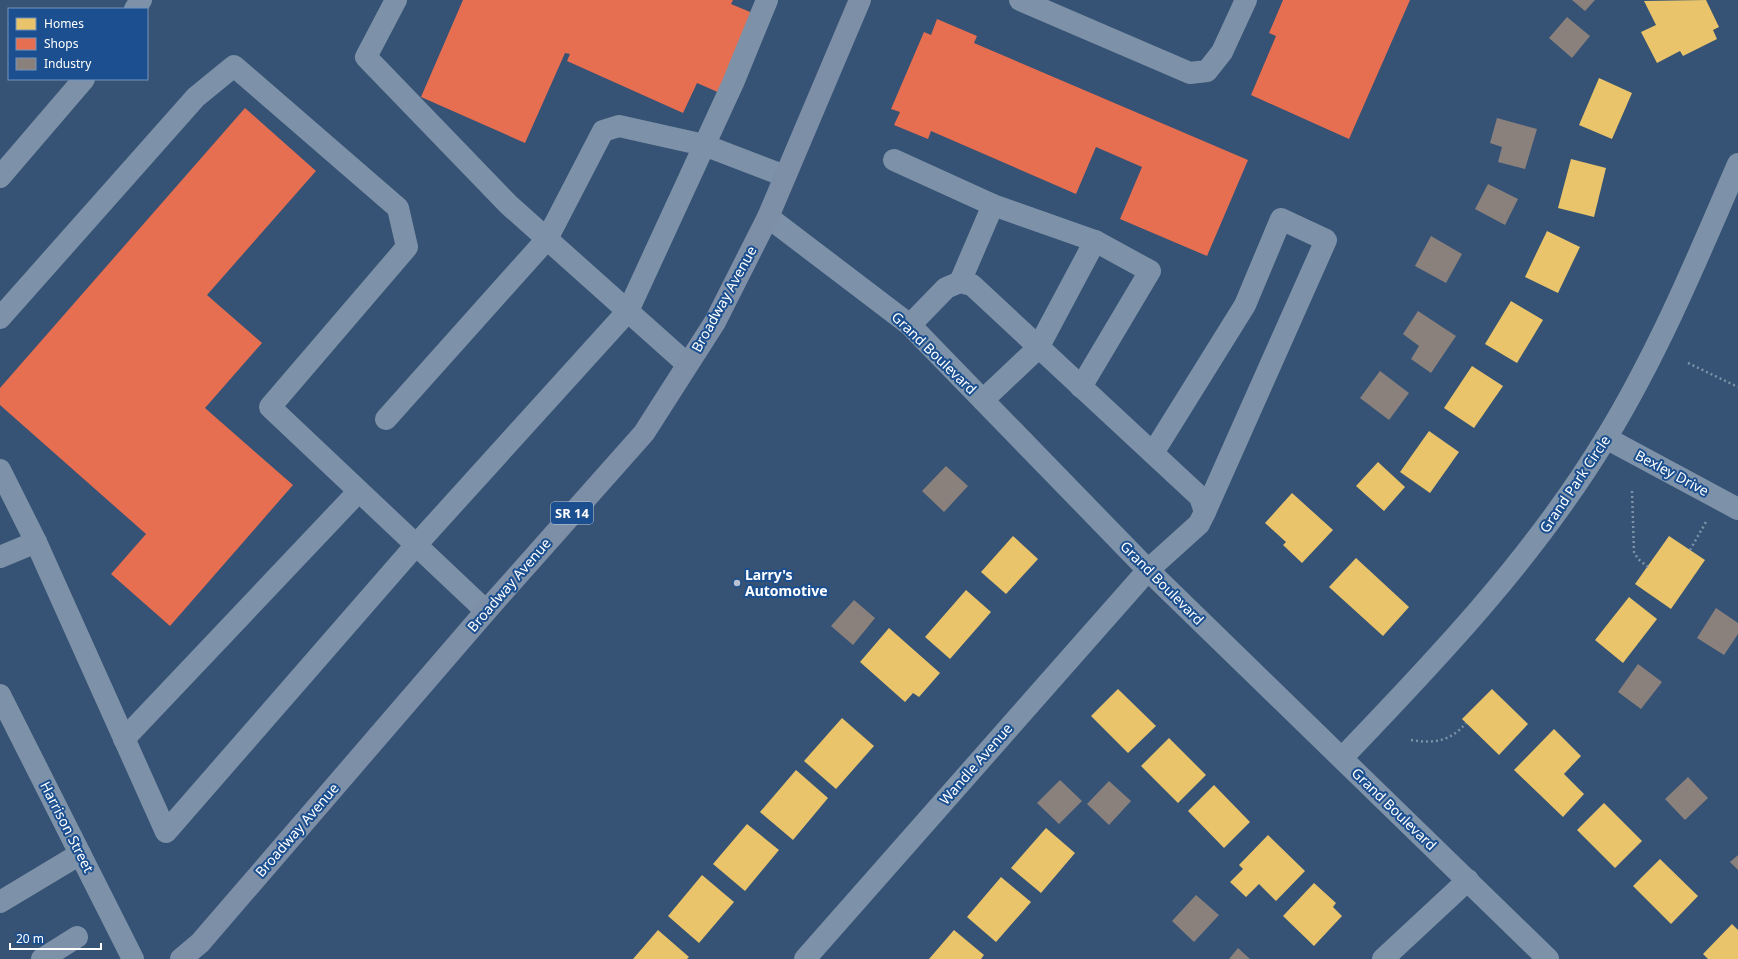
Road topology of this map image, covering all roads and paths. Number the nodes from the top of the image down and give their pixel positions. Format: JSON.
{"nodes":[{"id":1,"x":396,"y":0,"type":"edge"},
{"id":2,"x":768,"y":0,"type":"edge"},
{"id":3,"x":860,"y":0,"type":"edge"},
{"id":4,"x":1020,"y":0,"type":"edge"},
{"id":5,"x":1241,"y":2,"type":"edge"},
{"id":6,"x":83,"y":80,"type":"edge"},
{"id":7,"x":704,"y":145,"type":"junction"},
{"id":8,"x":894,"y":160,"type":"dead end"},
{"id":9,"x":1738,"y":164,"type":"edge"},
{"id":10,"x":785,"y":176,"type":"junction"},
{"id":11,"x":0,"y":177,"type":"edge"},
{"id":12,"x":993,"y":205,"type":"junction"},
{"id":13,"x":768,"y":217,"type":"junction"},
{"id":14,"x":547,"y":239,"type":"junction"},
{"id":15,"x":1095,"y":241,"type":"junction"},
{"id":16,"x":960,"y":282,"type":"junction"},
{"id":17,"x":628,"y":312,"type":"junction"},
{"id":18,"x":0,"y":318,"type":"edge"},
{"id":19,"x":910,"y":325,"type":"junction"},
{"id":20,"x":1038,"y":348,"type":"junction"},
{"id":21,"x":1688,"y":363,"type":"dead end"},
{"id":22,"x":687,"y":364,"type":"junction"},
{"id":23,"x":1081,"y":387,"type":"junction"},
{"id":24,"x":1738,"y":388,"type":"edge"},
{"id":25,"x":983,"y":400,"type":"junction"},
{"id":26,"x":386,"y":420,"type":"dead end"},
{"id":27,"x":1606,"y":438,"type":"junction"},
{"id":28,"x":1153,"y":453,"type":"junction"},
{"id":29,"x":0,"y":470,"type":"edge"},
{"id":30,"x":1632,"y":491,"type":"dead end"},
{"id":31,"x":358,"y":492,"type":"junction"},
{"id":32,"x":1729,"y":504,"type":"edge"},
{"id":33,"x":1205,"y":512,"type":"junction"},
{"id":34,"x":36,"y":542,"type":"junction"},
{"id":35,"x":416,"y":545,"type":"junction"},
{"id":36,"x":1690,"y":550,"type":"dead end"},
{"id":37,"x":0,"y":557,"type":"edge"},
{"id":38,"x":1648,"y":567,"type":"dead end"},
{"id":39,"x":1148,"y":570,"type":"junction"},
{"id":40,"x":486,"y":611,"type":"junction"},
{"id":41,"x":0,"y":695,"type":"edge"},
{"id":42,"x":1466,"y":723,"type":"dead end"},
{"id":43,"x":124,"y":739,"type":"junction"},
{"id":44,"x":1411,"y":740,"type":"dead end"},
{"id":45,"x":1342,"y":758,"type":"junction"},
{"id":46,"x":80,"y":854,"type":"junction"},
{"id":47,"x":1468,"y":880,"type":"junction"},
{"id":48,"x":0,"y":902,"type":"edge"},
{"id":49,"x":77,"y":937,"type":"dead end"},
{"id":50,"x":42,"y":959,"type":"edge"},
{"id":51,"x":133,"y":959,"type":"edge"},
{"id":52,"x":181,"y":959,"type":"edge"},
{"id":53,"x":805,"y":959,"type":"edge"},
{"id":54,"x":1383,"y":959,"type":"edge"},
{"id":55,"x":1548,"y":959,"type":"edge"}],
"edges":[{"from":1,"to":14,"type":"street"},
{"from":2,"to":7,"type":"street"},
{"from":3,"to":10,"type":"main road","name":"Broadway Avenue","number":"SR 14"},
{"from":4,"to":5,"type":"street"},
{"from":6,"to":11,"type":"street"},
{"from":7,"to":10,"type":"street"},
{"from":7,"to":14,"type":"street"},
{"from":7,"to":17,"type":"street"},
{"from":8,"to":12,"type":"street"},
{"from":9,"to":27,"type":"street","name":"Grand Park Circle"},
{"from":10,"to":13,"type":"main road","name":"Broadway Avenue","number":"SR 14"},
{"from":12,"to":15,"type":"street"},
{"from":12,"to":16,"type":"street"},
{"from":13,"to":19,"type":"street","name":"Grand Boulevard"},
{"from":13,"to":22,"type":"main road","name":"Broadway Avenue","number":"SR 14"},
{"from":14,"to":17,"type":"street"},
{"from":14,"to":26,"type":"street"},
{"from":15,"to":20,"type":"street"},
{"from":15,"to":23,"type":"street"},
{"from":16,"to":19,"type":"street"},
{"from":16,"to":20,"type":"street"},
{"from":17,"to":22,"type":"street"},
{"from":17,"to":35,"type":"street"},
{"from":18,"to":31,"type":"street"},
{"from":19,"to":25,"type":"street","name":"Grand Boulevard"},
{"from":20,"to":23,"type":"street"},
{"from":20,"to":25,"type":"street"},
{"from":21,"to":24,"type":"path"},
{"from":22,"to":40,"type":"main road","name":"Broadway Avenue","number":"SR 14"},
{"from":23,"to":28,"type":"street"},
{"from":25,"to":39,"type":"street","name":"Grand Boulevard"},
{"from":27,"to":32,"type":"street","name":"Bexley Drive"},
{"from":27,"to":45,"type":"street","name":"Grand Park Circle"},
{"from":28,"to":33,"type":"street"},
{"from":28,"to":33,"type":"street","name":"Wandle Avenue"},
{"from":29,"to":34,"type":"street"},
{"from":30,"to":38,"type":"path"},
{"from":31,"to":35,"type":"street"},
{"from":31,"to":43,"type":"street"},
{"from":32,"to":36,"type":"path"},
{"from":33,"to":39,"type":"street","name":"Wandle Avenue"},
{"from":34,"to":37,"type":"street"},
{"from":34,"to":43,"type":"street"},
{"from":35,"to":40,"type":"street"},
{"from":35,"to":43,"type":"street"},
{"from":39,"to":45,"type":"street","name":"Grand Boulevard"},
{"from":39,"to":53,"type":"street","name":"Wandle Avenue"},
{"from":40,"to":52,"type":"main road","name":"Broadway Avenue","number":"SR 14"},
{"from":41,"to":46,"type":"street","name":"Harrison Street"},
{"from":42,"to":44,"type":"path"},
{"from":45,"to":47,"type":"street","name":"Grand Boulevard"},
{"from":46,"to":48,"type":"street"},
{"from":46,"to":51,"type":"street","name":"Harrison Street"},
{"from":47,"to":54,"type":"street"},
{"from":47,"to":55,"type":"street","name":"Grand Boulevard"},
{"from":49,"to":50,"type":"street"}]}
